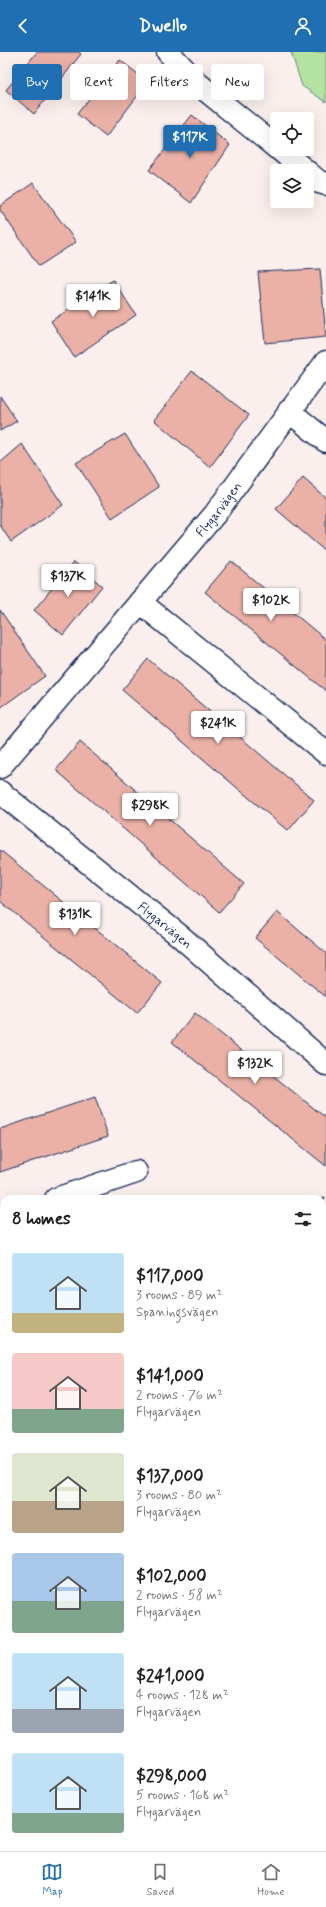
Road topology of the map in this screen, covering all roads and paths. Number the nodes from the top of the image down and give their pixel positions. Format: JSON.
{"nodes":[{"id":1,"x":168,"y":52,"type":"edge"},
{"id":2,"x":270,"y":142,"type":"edge"},
{"id":3,"x":287,"y":156,"type":"edge"},
{"id":4,"x":297,"y":164,"type":"edge"},
{"id":5,"x":314,"y":178,"type":"edge"},
{"id":6,"x":326,"y":184,"type":"edge"},
{"id":7,"x":326,"y":362,"type":"edge"},
{"id":8,"x":290,"y":411,"type":"junction"},
{"id":9,"x":326,"y":441,"type":"edge"},
{"id":10,"x":140,"y":602,"type":"junction"},
{"id":11,"x":326,"y":753,"type":"edge"},
{"id":12,"x":0,"y":767,"type":"edge"},
{"id":13,"x":0,"y":792,"type":"edge"},
{"id":14,"x":326,"y":1064,"type":"edge"},
{"id":15,"x":136,"y":1172,"type":"dead end"},
{"id":16,"x":68,"y":1195,"type":"edge"}],
"edges":[{"from":1,"to":2,"type":"street"},
{"from":3,"to":4,"type":"street"},
{"from":5,"to":6,"type":"street"},
{"from":7,"to":8,"type":"street","name":"Flygarvägen"},
{"from":8,"to":9,"type":"street"},
{"from":8,"to":10,"type":"street","name":"Flygarvägen"},
{"from":10,"to":11,"type":"street"},
{"from":10,"to":12,"type":"street","name":"Flygarvägen"},
{"from":13,"to":14,"type":"street","name":"Flygarvägen"},
{"from":15,"to":16,"type":"street"}]}
